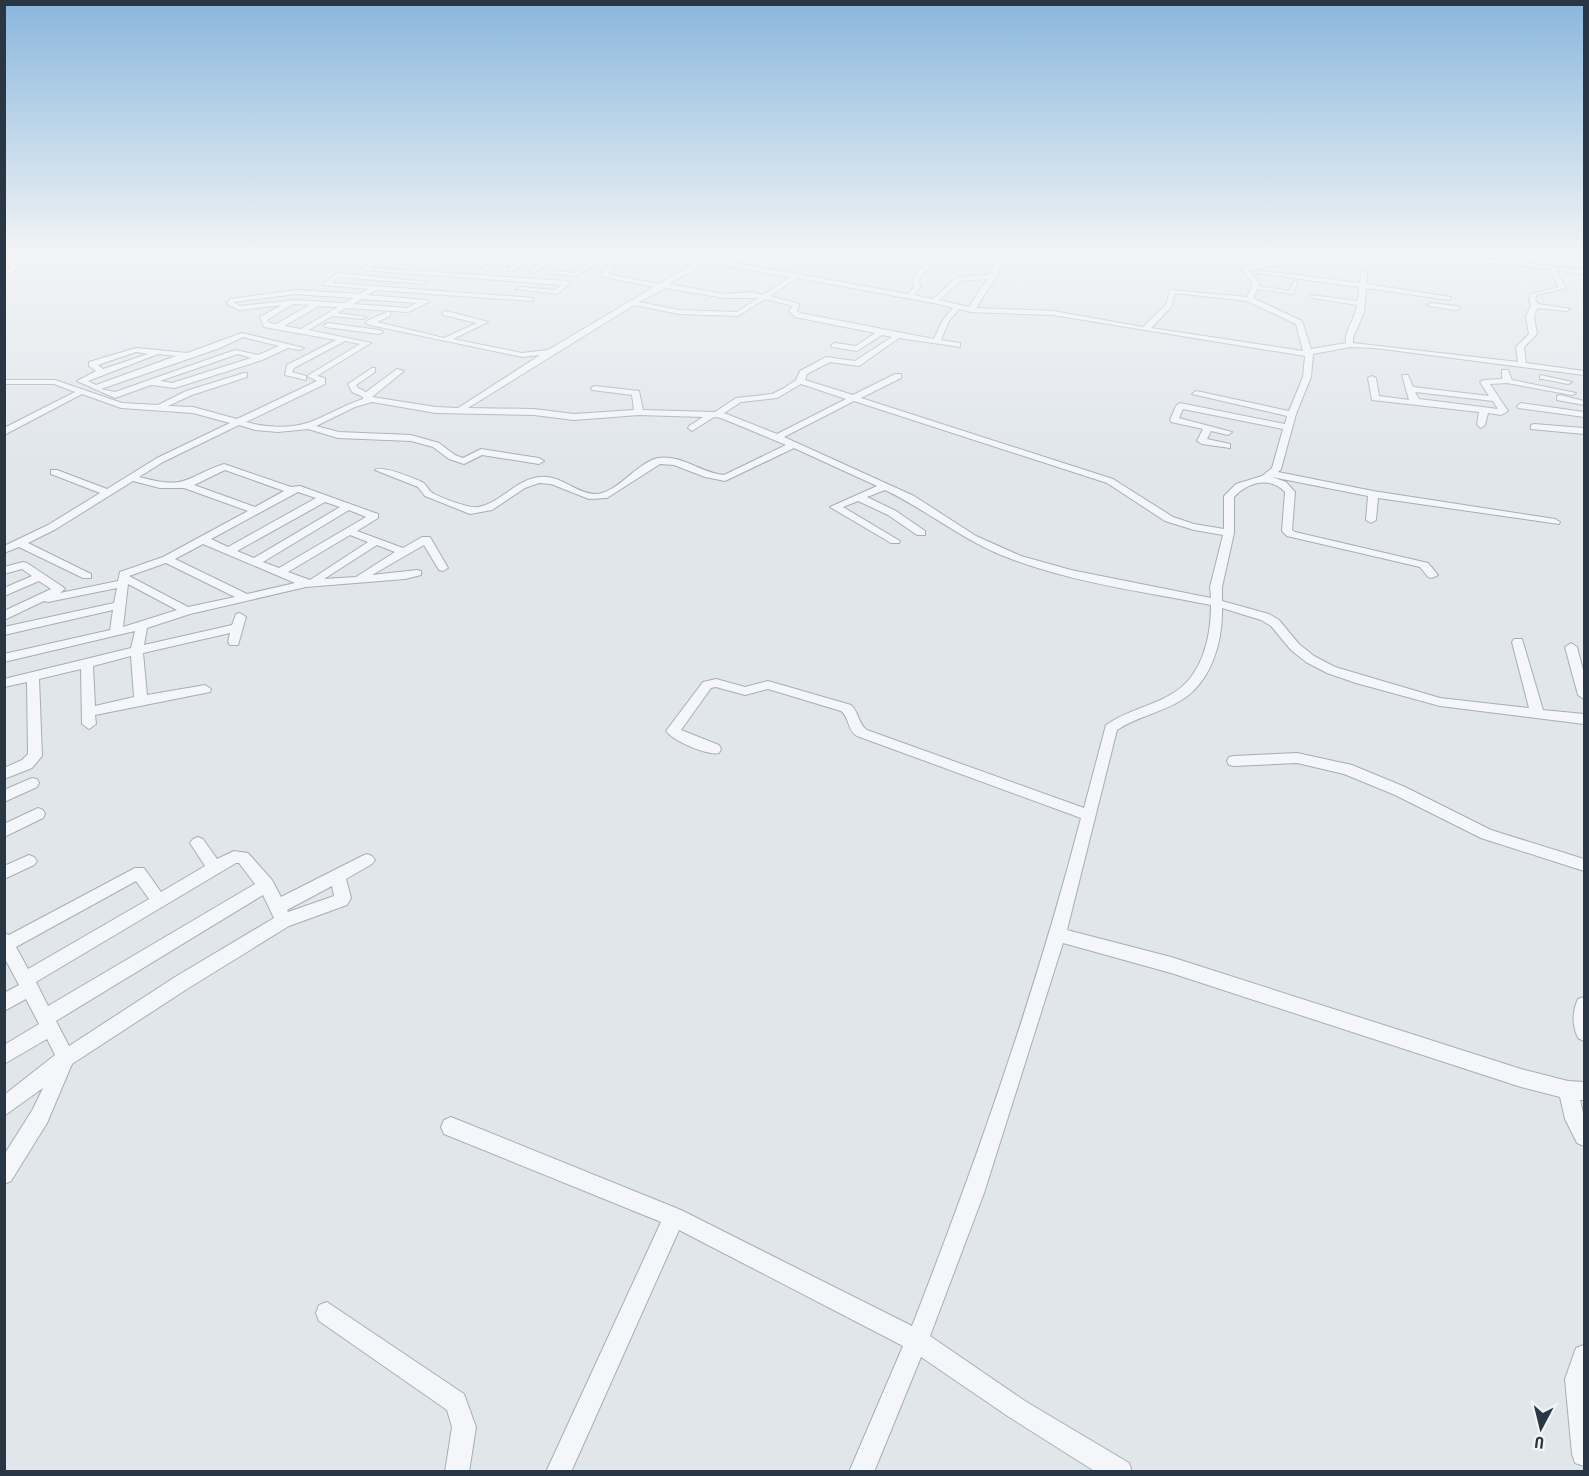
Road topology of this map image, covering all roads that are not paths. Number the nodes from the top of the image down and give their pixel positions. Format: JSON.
{"nodes":[{"id":1,"x":264,"y":321,"type":"edge"},
{"id":2,"x":288,"y":321,"type":"edge"},
{"id":3,"x":320,"y":321,"type":"edge"},
{"id":4,"x":374,"y":321,"type":"edge"},
{"id":5,"x":479,"y":321,"type":"edge"},
{"id":6,"x":603,"y":321,"type":"edge"},
{"id":7,"x":825,"y":321,"type":"edge"},
{"id":8,"x":946,"y":321,"type":"edge"},
{"id":9,"x":1098,"y":321,"type":"edge"},
{"id":10,"x":1153,"y":321,"type":"edge"},
{"id":11,"x":1295,"y":321,"type":"edge"},
{"id":12,"x":1356,"y":321,"type":"edge"},
{"id":13,"x":1531,"y":321,"type":"edge"},
{"id":14,"x":400,"y":322,"type":"dead end"},
{"id":15,"x":328,"y":325,"type":"dead end"},
{"id":16,"x":277,"y":327,"type":"junction"},
{"id":17,"x":390,"y":327,"type":"junction"},
{"id":18,"x":1145,"y":329,"type":"junction"},
{"id":19,"x":302,"y":331,"type":"junction"},
{"id":20,"x":880,"y":333,"type":"junction"},
{"id":21,"x":898,"y":336,"type":"junction"},
{"id":22,"x":343,"y":339,"type":"junction"},
{"id":23,"x":446,"y":340,"type":"junction"},
{"id":24,"x":937,"y":342,"type":"junction"},
{"id":25,"x":287,"y":345,"type":"junction"},
{"id":26,"x":835,"y":345,"type":"dead end"},
{"id":27,"x":957,"y":345,"type":"dead end"},
{"id":28,"x":1350,"y":345,"type":"junction"},
{"id":29,"x":217,"y":346,"type":"junction"},
{"id":30,"x":300,"y":348,"type":"dead end"},
{"id":31,"x":552,"y":351,"type":"junction"},
{"id":32,"x":159,"y":352,"type":"junction"},
{"id":33,"x":238,"y":352,"type":"junction"},
{"id":34,"x":1308,"y":354,"type":"junction"},
{"id":35,"x":186,"y":356,"type":"junction"},
{"id":36,"x":259,"y":358,"type":"junction"},
{"id":37,"x":1504,"y":362,"type":"junction"},
{"id":38,"x":1522,"y":365,"type":"junction"},
{"id":39,"x":372,"y":370,"type":"dead end"},
{"id":40,"x":400,"y":371,"type":"dead end"},
{"id":41,"x":102,"y":372,"type":"junction"},
{"id":42,"x":1584,"y":373,"type":"edge"},
{"id":43,"x":244,"y":375,"type":"dead end"},
{"id":44,"x":898,"y":376,"type":"dead end"},
{"id":45,"x":1406,"y":377,"type":"dead end"},
{"id":46,"x":303,"y":378,"type":"dead end"},
{"id":47,"x":1372,"y":378,"type":"dead end"},
{"id":48,"x":800,"y":381,"type":"junction"},
{"id":49,"x":1507,"y":381,"type":"junction"},
{"id":50,"x":4,"y":382,"type":"edge"},
{"id":51,"x":151,"y":382,"type":"junction"},
{"id":52,"x":1568,"y":382,"type":"dead end"},
{"id":53,"x":595,"y":388,"type":"dead end"},
{"id":54,"x":1410,"y":389,"type":"junction"},
{"id":55,"x":1544,"y":389,"type":"junction"},
{"id":56,"x":88,"y":390,"type":"junction"},
{"id":57,"x":1513,"y":390,"type":"dead end"},
{"id":58,"x":1572,"y":393,"type":"dead end"},
{"id":59,"x":1196,"y":394,"type":"dead end"},
{"id":60,"x":366,"y":398,"type":"junction"},
{"id":61,"x":855,"y":399,"type":"junction"},
{"id":62,"x":1497,"y":399,"type":"junction"},
{"id":63,"x":1420,"y":401,"type":"junction"},
{"id":64,"x":1584,"y":403,"type":"edge"},
{"id":65,"x":1521,"y":406,"type":"dead end"},
{"id":66,"x":157,"y":407,"type":"junction"},
{"id":67,"x":461,"y":409,"type":"junction"},
{"id":68,"x":1484,"y":410,"type":"junction"},
{"id":69,"x":639,"y":412,"type":"junction"},
{"id":70,"x":715,"y":414,"type":"junction"},
{"id":71,"x":1424,"y":415,"type":"dead end"},
{"id":72,"x":1584,"y":415,"type":"edge"},
{"id":73,"x":1290,"y":420,"type":"junction"},
{"id":74,"x":236,"y":423,"type":"junction"},
{"id":75,"x":1480,"y":425,"type":"dead end"},
{"id":76,"x":308,"y":426,"type":"junction"},
{"id":77,"x":1208,"y":427,"type":"junction"},
{"id":78,"x":1534,"y":427,"type":"dead end"},
{"id":79,"x":692,"y":428,"type":"dead end"},
{"id":80,"x":1584,"y":431,"type":"edge"},
{"id":81,"x":4,"y":432,"type":"edge"},
{"id":82,"x":1228,"y":432,"type":"dead end"},
{"id":83,"x":777,"y":437,"type":"junction"},
{"id":84,"x":1563,"y":437,"type":"dead end"},
{"id":85,"x":1584,"y":440,"type":"edge"},
{"id":86,"x":793,"y":445,"type":"junction"},
{"id":87,"x":1227,"y":446,"type":"dead end"},
{"id":88,"x":538,"y":461,"type":"dead end"},
{"id":89,"x":380,"y":470,"type":"dead end"},
{"id":90,"x":54,"y":472,"type":"dead end"},
{"id":91,"x":1268,"y":476,"type":"junction"},
{"id":92,"x":132,"y":478,"type":"junction"},
{"id":93,"x":188,"y":486,"type":"junction"},
{"id":94,"x":884,"y":487,"type":"junction"},
{"id":95,"x":292,"y":491,"type":"junction"},
{"id":96,"x":109,"y":492,"type":"junction"},
{"id":97,"x":1373,"y":494,"type":"junction"},
{"id":98,"x":858,"y":497,"type":"junction"},
{"id":99,"x":324,"y":498,"type":"junction"},
{"id":100,"x":348,"y":507,"type":"junction"},
{"id":101,"x":255,"y":510,"type":"junction"},
{"id":102,"x":935,"y":517,"type":"dead end"},
{"id":103,"x":1371,"y":520,"type":"dead end"},
{"id":104,"x":1555,"y":522,"type":"dead end"},
{"id":105,"x":349,"y":531,"type":"junction"},
{"id":106,"x":921,"y":533,"type":"dead end"},
{"id":107,"x":1229,"y":533,"type":"junction"},
{"id":108,"x":203,"y":540,"type":"junction"},
{"id":109,"x":377,"y":541,"type":"junction"},
{"id":110,"x":895,"y":541,"type":"dead end"},
{"id":111,"x":20,"y":543,"type":"junction"},
{"id":112,"x":4,"y":550,"type":"edge"},
{"id":113,"x":229,"y":551,"type":"junction"},
{"id":114,"x":399,"y":555,"type":"junction"},
{"id":115,"x":167,"y":559,"type":"junction"},
{"id":116,"x":255,"y":561,"type":"junction"},
{"id":117,"x":443,"y":568,"type":"dead end"},
{"id":118,"x":4,"y":571,"type":"edge"},
{"id":119,"x":281,"y":572,"type":"junction"},
{"id":120,"x":417,"y":573,"type":"dead end"},
{"id":121,"x":1432,"y":575,"type":"dead end"},
{"id":122,"x":40,"y":576,"type":"junction"},
{"id":123,"x":87,"y":576,"type":"dead end"},
{"id":124,"x":405,"y":576,"type":"junction"},
{"id":125,"x":359,"y":578,"type":"junction"},
{"id":126,"x":123,"y":580,"type":"junction"},
{"id":127,"x":309,"y":583,"type":"junction"},
{"id":128,"x":4,"y":593,"type":"edge"},
{"id":129,"x":244,"y":597,"type":"junction"},
{"id":130,"x":38,"y":602,"type":"junction"},
{"id":131,"x":1216,"y":603,"type":"junction"},
{"id":132,"x":119,"y":605,"type":"junction"},
{"id":133,"x":188,"y":611,"type":"junction"},
{"id":134,"x":4,"y":616,"type":"edge"},
{"id":135,"x":142,"y":626,"type":"junction"},
{"id":136,"x":4,"y":631,"type":"edge"},
{"id":137,"x":116,"y":632,"type":"junction"},
{"id":138,"x":234,"y":642,"type":"dead end"},
{"id":139,"x":1518,"y":642,"type":"dead end"},
{"id":140,"x":1571,"y":647,"type":"dead end"},
{"id":141,"x":137,"y":651,"type":"junction"},
{"id":142,"x":4,"y":658,"type":"edge"},
{"id":143,"x":87,"y":663,"type":"junction"},
{"id":144,"x":33,"y":676,"type":"junction"},
{"id":145,"x":4,"y":683,"type":"edge"},
{"id":146,"x":205,"y":689,"type":"dead end"},
{"id":147,"x":1584,"y":695,"type":"edge"},
{"id":148,"x":141,"y":700,"type":"junction"},
{"id":149,"x":1537,"y":713,"type":"junction"},
{"id":150,"x":1584,"y":722,"type":"edge"},
{"id":151,"x":714,"y":749,"type":"dead end"},
{"id":152,"x":1234,"y":761,"type":"dead end"},
{"id":153,"x":4,"y":774,"type":"edge"},
{"id":154,"x":32,"y":783,"type":"dead end"},
{"id":155,"x":4,"y":797,"type":"edge"},
{"id":156,"x":38,"y":814,"type":"dead end"},
{"id":157,"x":1088,"y":815,"type":"junction"},
{"id":158,"x":4,"y":831,"type":"edge"},
{"id":159,"x":198,"y":843,"type":"dead end"},
{"id":160,"x":367,"y":860,"type":"dead end"},
{"id":161,"x":29,"y":861,"type":"dead end"},
{"id":162,"x":1584,"y":865,"type":"edge"},
{"id":163,"x":215,"y":869,"type":"junction"},
{"id":164,"x":4,"y":873,"type":"edge"},
{"id":165,"x":337,"y":876,"type":"junction"},
{"id":166,"x":266,"y":885,"type":"junction"},
{"id":167,"x":159,"y":901,"type":"junction"},
{"id":168,"x":281,"y":914,"type":"junction"},
{"id":169,"x":1056,"y":934,"type":"junction"},
{"id":170,"x":7,"y":948,"type":"edge"},
{"id":171,"x":28,"y":983,"type":"junction"},
{"id":172,"x":4,"y":1003,"type":"edge"},
{"id":173,"x":1584,"y":1005,"type":"edge"},
{"id":174,"x":47,"y":1023,"type":"junction"},
{"id":175,"x":1584,"y":1032,"type":"edge"},
{"id":176,"x":4,"y":1054,"type":"edge"},
{"id":177,"x":66,"y":1058,"type":"junction"},
{"id":178,"x":1576,"y":1090,"type":"edge"},
{"id":179,"x":4,"y":1107,"type":"edge"},
{"id":180,"x":451,"y":1127,"type":"dead end"},
{"id":181,"x":1584,"y":1136,"type":"edge"},
{"id":182,"x":4,"y":1173,"type":"edge"},
{"id":183,"x":674,"y":1217,"type":"junction"},
{"id":184,"x":327,"y":1313,"type":"dead end"},
{"id":185,"x":917,"y":1341,"type":"junction"},
{"id":186,"x":1584,"y":1356,"type":"edge"},
{"id":187,"x":1584,"y":1454,"type":"edge"},
{"id":188,"x":457,"y":1472,"type":"edge"},
{"id":189,"x":558,"y":1472,"type":"edge"},
{"id":190,"x":861,"y":1472,"type":"edge"},
{"id":191,"x":1120,"y":1472,"type":"edge"}],
"edges":[{"from":1,"to":16,"type":"street"},
{"from":2,"to":16,"type":"street"},
{"from":3,"to":19,"type":"street"},
{"from":4,"to":17,"type":"street"},
{"from":5,"to":23,"type":"street"},
{"from":6,"to":31,"type":"street"},
{"from":7,"to":20,"type":"street"},
{"from":8,"to":24,"type":"street"},
{"from":9,"to":18,"type":"street"},
{"from":10,"to":18,"type":"street"},
{"from":11,"to":34,"type":"street"},
{"from":12,"to":28,"type":"street"},
{"from":13,"to":38,"type":"street"},
{"from":14,"to":17,"type":"street"},
{"from":15,"to":17,"type":"street"},
{"from":16,"to":19,"type":"street"},
{"from":17,"to":23,"type":"street"},
{"from":18,"to":34,"type":"street"},
{"from":19,"to":22,"type":"street"},
{"from":20,"to":21,"type":"street"},
{"from":20,"to":26,"type":"street"},
{"from":21,"to":24,"type":"street"},
{"from":21,"to":48,"type":"street"},
{"from":22,"to":46,"type":"street"},
{"from":22,"to":74,"type":"street"},
{"from":23,"to":31,"type":"street"},
{"from":24,"to":27,"type":"street"},
{"from":25,"to":29,"type":"street"},
{"from":25,"to":30,"type":"street"},
{"from":25,"to":36,"type":"street"},
{"from":28,"to":34,"type":"street"},
{"from":28,"to":37,"type":"street"},
{"from":29,"to":33,"type":"street"},
{"from":29,"to":35,"type":"street"},
{"from":31,"to":67,"type":"street"},
{"from":32,"to":35,"type":"street"},
{"from":32,"to":41,"type":"street"},
{"from":32,"to":41,"type":"street"},
{"from":33,"to":36,"type":"street"},
{"from":33,"to":51,"type":"street"},
{"from":34,"to":73,"type":"street"},
{"from":35,"to":56,"type":"street"},
{"from":36,"to":51,"type":"street"},
{"from":37,"to":38,"type":"street"},
{"from":37,"to":49,"type":"street"},
{"from":38,"to":42,"type":"street"},
{"from":39,"to":60,"type":"street"},
{"from":40,"to":60,"type":"street"},
{"from":41,"to":56,"type":"street"},
{"from":43,"to":66,"type":"street"},
{"from":44,"to":61,"type":"street"},
{"from":45,"to":54,"type":"street"},
{"from":47,"to":63,"type":"street"},
{"from":48,"to":61,"type":"street"},
{"from":48,"to":70,"type":"street"},
{"from":49,"to":55,"type":"street"},
{"from":49,"to":62,"type":"street"},
{"from":50,"to":56,"type":"street"},
{"from":51,"to":56,"type":"street"},
{"from":52,"to":55,"type":"street"},
{"from":53,"to":69,"type":"street"},
{"from":54,"to":62,"type":"street"},
{"from":54,"to":63,"type":"street"},
{"from":55,"to":58,"type":"street"},
{"from":56,"to":66,"type":"street"},
{"from":56,"to":81,"type":"street"},
{"from":57,"to":64,"type":"street"},
{"from":59,"to":73,"type":"street"},
{"from":60,"to":67,"type":"street"},
{"from":60,"to":76,"type":"street"},
{"from":61,"to":83,"type":"street"},
{"from":61,"to":107,"type":"street"},
{"from":62,"to":68,"type":"street"},
{"from":63,"to":68,"type":"street"},
{"from":63,"to":71,"type":"street"},
{"from":65,"to":72,"type":"street"},
{"from":66,"to":74,"type":"street"},
{"from":67,"to":69,"type":"street"},
{"from":68,"to":75,"type":"street"},
{"from":69,"to":70,"type":"street"},
{"from":70,"to":79,"type":"street"},
{"from":70,"to":83,"type":"street"},
{"from":73,"to":77,"type":"street"},
{"from":73,"to":91,"type":"street"},
{"from":74,"to":76,"type":"street"},
{"from":74,"to":92,"type":"street"},
{"from":76,"to":88,"type":"street"},
{"from":77,"to":82,"type":"street"},
{"from":77,"to":87,"type":"street"},
{"from":78,"to":80,"type":"street"},
{"from":83,"to":86,"type":"street"},
{"from":84,"to":85,"type":"street"},
{"from":86,"to":89,"type":"street"},
{"from":86,"to":94,"type":"street"},
{"from":90,"to":96,"type":"street"},
{"from":91,"to":97,"type":"street"},
{"from":91,"to":107,"type":"street"},
{"from":91,"to":121,"type":"street"},
{"from":92,"to":93,"type":"street"},
{"from":92,"to":96,"type":"street"},
{"from":93,"to":95,"type":"street"},
{"from":93,"to":101,"type":"street"},
{"from":94,"to":98,"type":"street"},
{"from":94,"to":102,"type":"street"},
{"from":94,"to":131,"type":"street"},
{"from":95,"to":99,"type":"street"},
{"from":95,"to":101,"type":"street"},
{"from":96,"to":111,"type":"street"},
{"from":97,"to":103,"type":"street"},
{"from":97,"to":104,"type":"street"},
{"from":98,"to":106,"type":"street"},
{"from":98,"to":110,"type":"street"},
{"from":99,"to":100,"type":"street"},
{"from":99,"to":113,"type":"street"},
{"from":100,"to":105,"type":"street"},
{"from":100,"to":116,"type":"street"},
{"from":101,"to":108,"type":"street"},
{"from":105,"to":109,"type":"street"},
{"from":105,"to":119,"type":"street"},
{"from":107,"to":131,"type":"street"},
{"from":108,"to":113,"type":"street"},
{"from":108,"to":115,"type":"street"},
{"from":109,"to":114,"type":"street"},
{"from":109,"to":127,"type":"street"},
{"from":111,"to":112,"type":"street"},
{"from":111,"to":123,"type":"street"},
{"from":113,"to":116,"type":"street"},
{"from":114,"to":117,"type":"street"},
{"from":114,"to":124,"type":"street"},
{"from":114,"to":125,"type":"street"},
{"from":115,"to":126,"type":"street"},
{"from":115,"to":129,"type":"street"},
{"from":116,"to":119,"type":"street"},
{"from":118,"to":122,"type":"street"},
{"from":119,"to":127,"type":"street"},
{"from":120,"to":124,"type":"street"},
{"from":122,"to":128,"type":"street"},
{"from":122,"to":130,"type":"street"},
{"from":124,"to":125,"type":"street"},
{"from":125,"to":127,"type":"street"},
{"from":126,"to":130,"type":"street"},
{"from":126,"to":132,"type":"street"},
{"from":126,"to":133,"type":"street"},
{"from":127,"to":129,"type":"street"},
{"from":129,"to":133,"type":"street"},
{"from":130,"to":134,"type":"street"},
{"from":131,"to":149,"type":"street"},
{"from":131,"to":157,"type":"street"},
{"from":132,"to":136,"type":"street"},
{"from":132,"to":137,"type":"street"},
{"from":133,"to":135,"type":"street"},
{"from":135,"to":137,"type":"street"},
{"from":135,"to":141,"type":"street"},
{"from":137,"to":142,"type":"street"},
{"from":138,"to":141,"type":"street"},
{"from":139,"to":149,"type":"street"},
{"from":140,"to":147,"type":"street"},
{"from":141,"to":143,"type":"street"},
{"from":141,"to":148,"type":"street"},
{"from":143,"to":144,"type":"street"},
{"from":143,"to":148,"type":"street"},
{"from":144,"to":145,"type":"street"},
{"from":144,"to":153,"type":"street"},
{"from":146,"to":148,"type":"street"},
{"from":149,"to":150,"type":"street"},
{"from":151,"to":157,"type":"street"},
{"from":152,"to":162,"type":"street"},
{"from":154,"to":155,"type":"street"},
{"from":156,"to":158,"type":"street"},
{"from":157,"to":169,"type":"street"},
{"from":159,"to":163,"type":"street"},
{"from":160,"to":165,"type":"street"},
{"from":161,"to":164,"type":"street"},
{"from":163,"to":166,"type":"street"},
{"from":163,"to":167,"type":"street"},
{"from":165,"to":168,"type":"street"},
{"from":165,"to":168,"type":"street"},
{"from":166,"to":168,"type":"street"},
{"from":166,"to":174,"type":"street"},
{"from":167,"to":170,"type":"street"},
{"from":167,"to":171,"type":"street"},
{"from":168,"to":177,"type":"street"},
{"from":169,"to":178,"type":"street"},
{"from":169,"to":185,"type":"street"},
{"from":170,"to":171,"type":"street"},
{"from":171,"to":172,"type":"street"},
{"from":171,"to":174,"type":"street"},
{"from":173,"to":175,"type":"street"},
{"from":174,"to":176,"type":"street"},
{"from":174,"to":177,"type":"street"},
{"from":177,"to":179,"type":"street"},
{"from":177,"to":182,"type":"street"},
{"from":178,"to":181,"type":"street"},
{"from":180,"to":183,"type":"street"},
{"from":183,"to":185,"type":"street"},
{"from":183,"to":189,"type":"street"},
{"from":184,"to":188,"type":"street"},
{"from":185,"to":190,"type":"street"},
{"from":185,"to":191,"type":"street"},
{"from":186,"to":187,"type":"street"}]}
